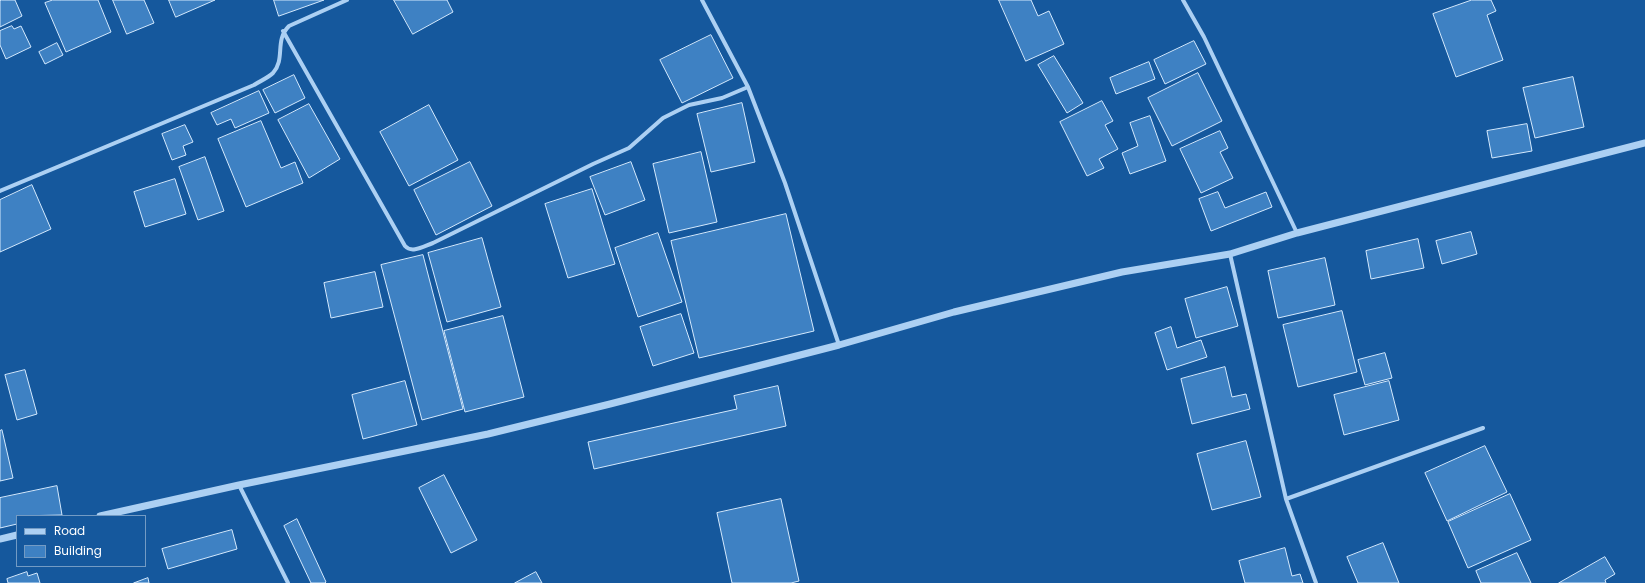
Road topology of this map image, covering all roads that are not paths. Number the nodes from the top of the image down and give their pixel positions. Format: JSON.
{"nodes":[{"id":1,"x":347,"y":0,"type":"edge"},
{"id":2,"x":702,"y":0,"type":"edge"},
{"id":3,"x":1183,"y":0,"type":"edge"},
{"id":4,"x":283,"y":31,"type":"junction"},
{"id":5,"x":748,"y":87,"type":"junction"},
{"id":6,"x":1645,"y":143,"type":"edge"},
{"id":7,"x":0,"y":191,"type":"edge"},
{"id":8,"x":1298,"y":234,"type":"junction"},
{"id":9,"x":1230,"y":254,"type":"junction"},
{"id":10,"x":839,"y":345,"type":"junction"},
{"id":11,"x":1483,"y":428,"type":"dead end"},
{"id":12,"x":239,"y":485,"type":"junction"},
{"id":13,"x":1286,"y":499,"type":"junction"},
{"id":14,"x":104,"y":515,"type":"edge"},
{"id":15,"x":16,"y":535,"type":"edge"},
{"id":16,"x":0,"y":539,"type":"edge"},
{"id":17,"x":288,"y":583,"type":"edge"},
{"id":18,"x":1316,"y":583,"type":"edge"}],
"edges":[{"from":1,"to":4,"type":"street"},
{"from":2,"to":5,"type":"street"},
{"from":3,"to":8,"type":"street"},
{"from":4,"to":5,"type":"street"},
{"from":4,"to":7,"type":"street"},
{"from":5,"to":10,"type":"street"},
{"from":6,"to":8,"type":"street"},
{"from":8,"to":9,"type":"street"},
{"from":9,"to":10,"type":"street"},
{"from":9,"to":13,"type":"street"},
{"from":10,"to":12,"type":"street"},
{"from":11,"to":13,"type":"street"},
{"from":12,"to":14,"type":"street"},
{"from":12,"to":17,"type":"street"},
{"from":13,"to":18,"type":"street"},
{"from":15,"to":16,"type":"street"}]}
